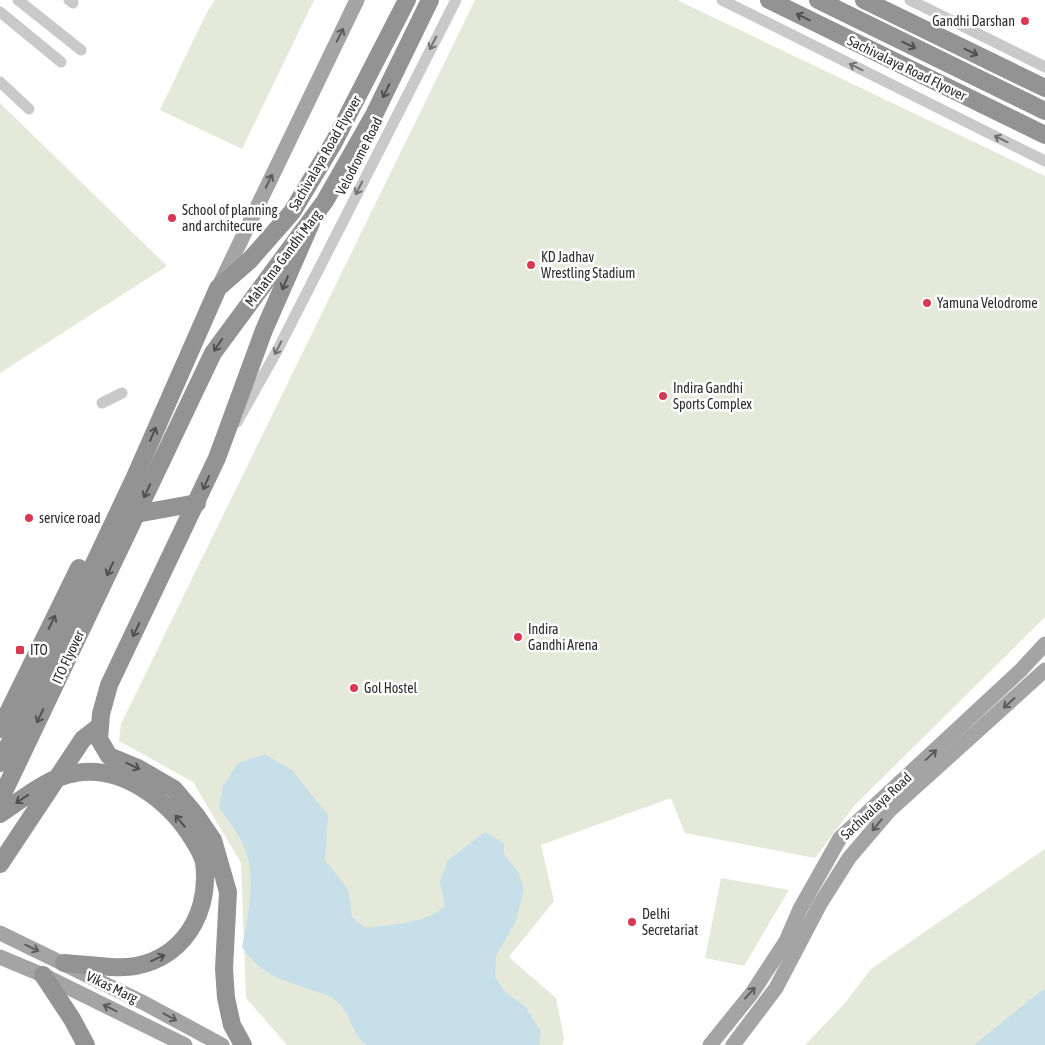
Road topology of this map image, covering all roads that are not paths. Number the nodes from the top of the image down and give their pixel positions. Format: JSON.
{"nodes":[{"id":1,"x":18,"y":0,"type":"edge"},
{"id":2,"x":357,"y":0,"type":"edge"},
{"id":3,"x":407,"y":0,"type":"edge"},
{"id":4,"x":430,"y":0,"type":"edge"},
{"id":5,"x":456,"y":0,"type":"edge"},
{"id":6,"x":722,"y":0,"type":"edge"},
{"id":7,"x":769,"y":0,"type":"edge"},
{"id":8,"x":818,"y":0,"type":"edge"},
{"id":9,"x":864,"y":0,"type":"edge"},
{"id":10,"x":910,"y":0,"type":"edge"},
{"id":11,"x":0,"y":12,"type":"edge"},
{"id":12,"x":81,"y":50,"type":"dead end"},
{"id":13,"x":61,"y":62,"type":"dead end"},
{"id":14,"x":1045,"y":67,"type":"edge"},
{"id":15,"x":0,"y":82,"type":"edge"},
{"id":16,"x":1045,"y":88,"type":"edge"},
{"id":17,"x":29,"y":109,"type":"dead end"},
{"id":18,"x":1045,"y":111,"type":"edge"},
{"id":19,"x":1045,"y":135,"type":"edge"},
{"id":20,"x":1045,"y":161,"type":"edge"},
{"id":21,"x":311,"y":222,"type":"junction"},
{"id":22,"x":218,"y":288,"type":"junction"},
{"id":23,"x":122,"y":393,"type":"dead end"},
{"id":24,"x":102,"y":403,"type":"dead end"},
{"id":25,"x":217,"y":458,"type":"junction"},
{"id":26,"x":134,"y":479,"type":"junction"},
{"id":27,"x":197,"y":503,"type":"junction"},
{"id":28,"x":128,"y":518,"type":"junction"},
{"id":29,"x":1045,"y":644,"type":"edge"},
{"id":30,"x":1045,"y":670,"type":"edge"},
{"id":31,"x":100,"y":726,"type":"junction"},
{"id":32,"x":0,"y":729,"type":"edge"},
{"id":33,"x":0,"y":763,"type":"edge"},
{"id":34,"x":0,"y":800,"type":"edge"},
{"id":35,"x":0,"y":814,"type":"edge"},
{"id":36,"x":834,"y":846,"type":"junction"},
{"id":37,"x":849,"y":858,"type":"junction"},
{"id":38,"x":0,"y":864,"type":"edge"},
{"id":39,"x":814,"y":901,"type":"junction"},
{"id":40,"x":0,"y":932,"type":"edge"},
{"id":41,"x":0,"y":957,"type":"edge"},
{"id":42,"x":64,"y":964,"type":"junction"},
{"id":43,"x":43,"y":975,"type":"junction"},
{"id":44,"x":732,"y":1015,"type":"junction"},
{"id":45,"x":748,"y":1027,"type":"junction"},
{"id":46,"x":86,"y":1045,"type":"edge"},
{"id":47,"x":185,"y":1045,"type":"edge"},
{"id":48,"x":222,"y":1045,"type":"edge"},
{"id":49,"x":243,"y":1045,"type":"edge"},
{"id":50,"x":710,"y":1045,"type":"edge"},
{"id":51,"x":733,"y":1045,"type":"edge"}],
"edges":[{"from":1,"to":12,"type":"street"},
{"from":22,"to":2,"type":"main road","one_way":true},
{"from":3,"to":22,"type":"highway","name":"Sachivalaya Road Flyover"},
{"from":4,"to":21,"type":"highway","name":"Mahatma Gandhi Marg","one_way":true},
{"from":5,"to":25,"type":"street","name":"Velodrome Road","one_way":true},
{"from":20,"to":6,"type":"street","one_way":true},
{"from":19,"to":7,"type":"highway","name":"Sachivalaya Road Flyover","one_way":true},
{"from":8,"to":18,"type":"highway","name":"Sachivalaya Road Flyover","one_way":true},
{"from":9,"to":16,"type":"highway","one_way":true},
{"from":10,"to":14,"type":"street"},
{"from":11,"to":13,"type":"street"},
{"from":15,"to":17,"type":"street"},
{"from":21,"to":25,"type":"highway","one_way":true},
{"from":21,"to":28,"type":"highway","name":"Mahatma Gandhi Marg","one_way":true},
{"from":26,"to":22,"type":"highway","one_way":true},
{"from":23,"to":24,"type":"street"},
{"from":25,"to":27,"type":"highway","one_way":true},
{"from":26,"to":28,"type":"highway","name":"ITO Flyover"},
{"from":32,"to":26,"type":"highway","one_way":true},
{"from":27,"to":28,"type":"highway"},
{"from":27,"to":31,"type":"highway","one_way":true},
{"from":28,"to":33,"type":"highway","name":"ITO Flyover"},
{"from":28,"to":34,"type":"highway","name":"ITO Flyover","one_way":true},
{"from":36,"to":29,"type":"main road","name":"Sachivalaya Road","one_way":true},
{"from":30,"to":37,"type":"main road","name":"Sachivalaya Road","one_way":true},
{"from":31,"to":38,"type":"highway"},
{"from":31,"to":49,"type":"highway","one_way":true},
{"from":42,"to":35,"type":"highway","one_way":true,"bridge":true},
{"from":36,"to":37,"type":"main road"},
{"from":36,"to":39,"type":"main road","name":"Sachivalaya Road"},
{"from":37,"to":39,"type":"main road","name":"Sachivalaya Road"},
{"from":44,"to":39,"type":"main road","name":"Sachivalaya Road","one_way":true},
{"from":39,"to":45,"type":"main road","name":"Sachivalaya Road"},
{"from":40,"to":42,"type":"main road","name":"Vikas Marg","one_way":true},
{"from":41,"to":43,"type":"main road","name":"Vikas Marg"},
{"from":42,"to":48,"type":"main road","name":"Vikas Marg","one_way":true},
{"from":43,"to":46,"type":"highway"},
{"from":47,"to":43,"type":"main road","name":"Vikas Marg","one_way":true},
{"from":44,"to":45,"type":"main road"},
{"from":44,"to":50,"type":"main road","name":"Sachivalaya Road"},
{"from":45,"to":51,"type":"main road","name":"Sachivalaya Road"}]}
